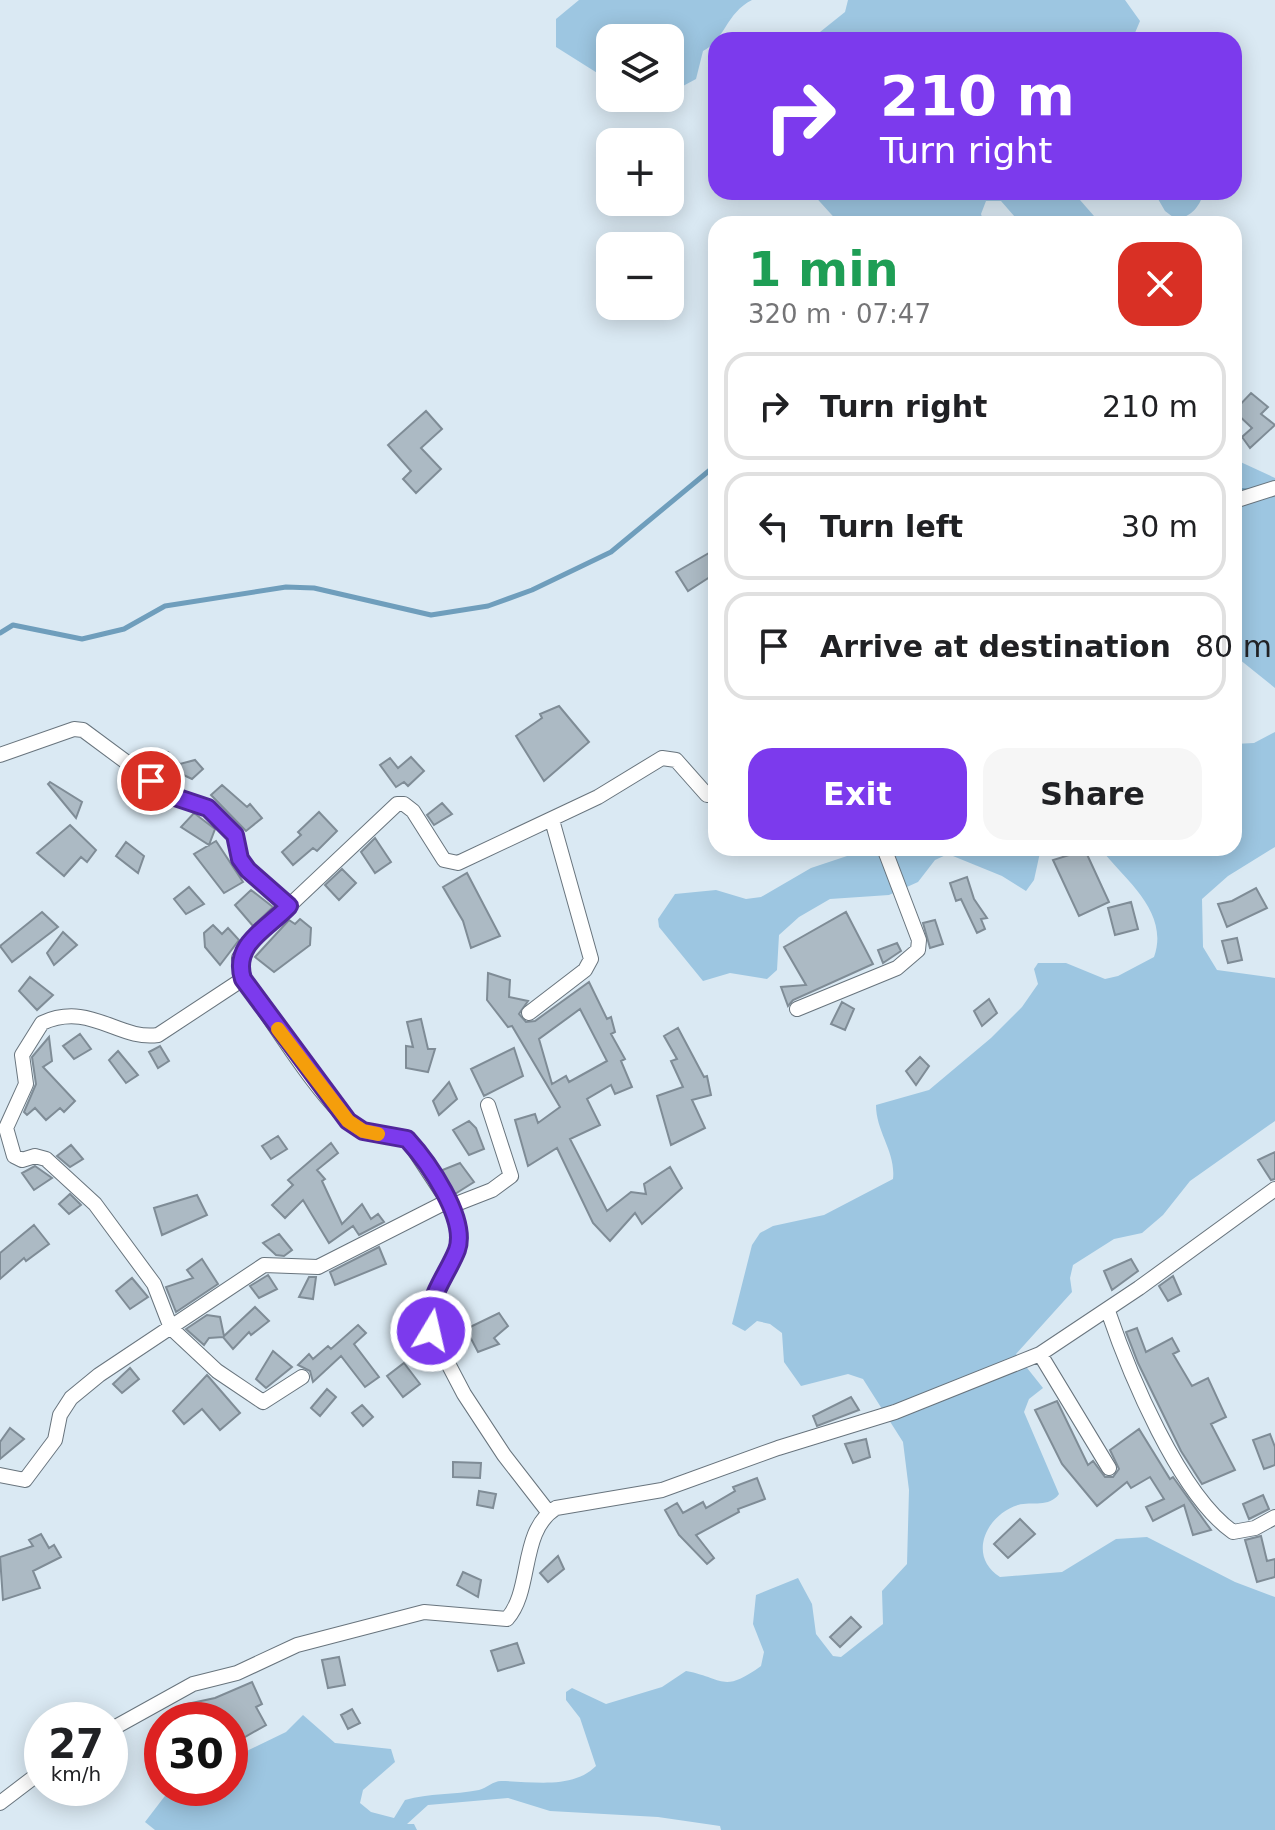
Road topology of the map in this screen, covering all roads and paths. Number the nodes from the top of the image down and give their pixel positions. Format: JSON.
{"nodes":[{"id":1,"x":1275,"y":488,"type":"edge"},
{"id":2,"x":1242,"y":498,"type":"edge"},
{"id":3,"x":0,"y":755,"type":"edge"},
{"id":4,"x":708,"y":795,"type":"edge"},
{"id":5,"x":552,"y":820,"type":"junction"},
{"id":6,"x":887,"y":856,"type":"edge"},
{"id":7,"x":289,"y":906,"type":"junction"},
{"id":8,"x":243,"y":979,"type":"junction"},
{"id":9,"x":797,"y":1009,"type":"dead end"},
{"id":10,"x":529,"y":1013,"type":"dead end"},
{"id":11,"x":488,"y":1105,"type":"dead end"},
{"id":12,"x":1275,"y":1189,"type":"edge"},
{"id":13,"x":450,"y":1203,"type":"junction"},
{"id":14,"x":1108,"y":1311,"type":"junction"},
{"id":15,"x":171,"y":1328,"type":"junction"},
{"id":16,"x":1040,"y":1354,"type":"junction"},
{"id":17,"x":302,"y":1377,"type":"dead end"},
{"id":18,"x":1109,"y":1468,"type":"dead end"},
{"id":19,"x":0,"y":1475,"type":"edge"},
{"id":20,"x":549,"y":1513,"type":"junction"},
{"id":21,"x":1275,"y":1517,"type":"edge"},
{"id":22,"x":128,"y":1720,"type":"edge"},
{"id":23,"x":24,"y":1785,"type":"edge"},
{"id":24,"x":0,"y":1803,"type":"edge"}],
"edges":[{"from":1,"to":2,"type":"street"},
{"from":3,"to":7,"type":"street"},
{"from":4,"to":5,"type":"street"},
{"from":5,"to":7,"type":"street"},
{"from":5,"to":10,"type":"street"},
{"from":6,"to":9,"type":"street"},
{"from":7,"to":8,"type":"street"},
{"from":8,"to":13,"type":"street"},
{"from":8,"to":15,"type":"street"},
{"from":11,"to":13,"type":"street"},
{"from":12,"to":14,"type":"street"},
{"from":13,"to":15,"type":"street"},
{"from":13,"to":20,"type":"street"},
{"from":14,"to":16,"type":"street"},
{"from":14,"to":21,"type":"street"},
{"from":15,"to":17,"type":"street"},
{"from":15,"to":19,"type":"street"},
{"from":16,"to":18,"type":"street"},
{"from":16,"to":20,"type":"street"},
{"from":20,"to":22,"type":"street"},
{"from":23,"to":24,"type":"street"}]}
